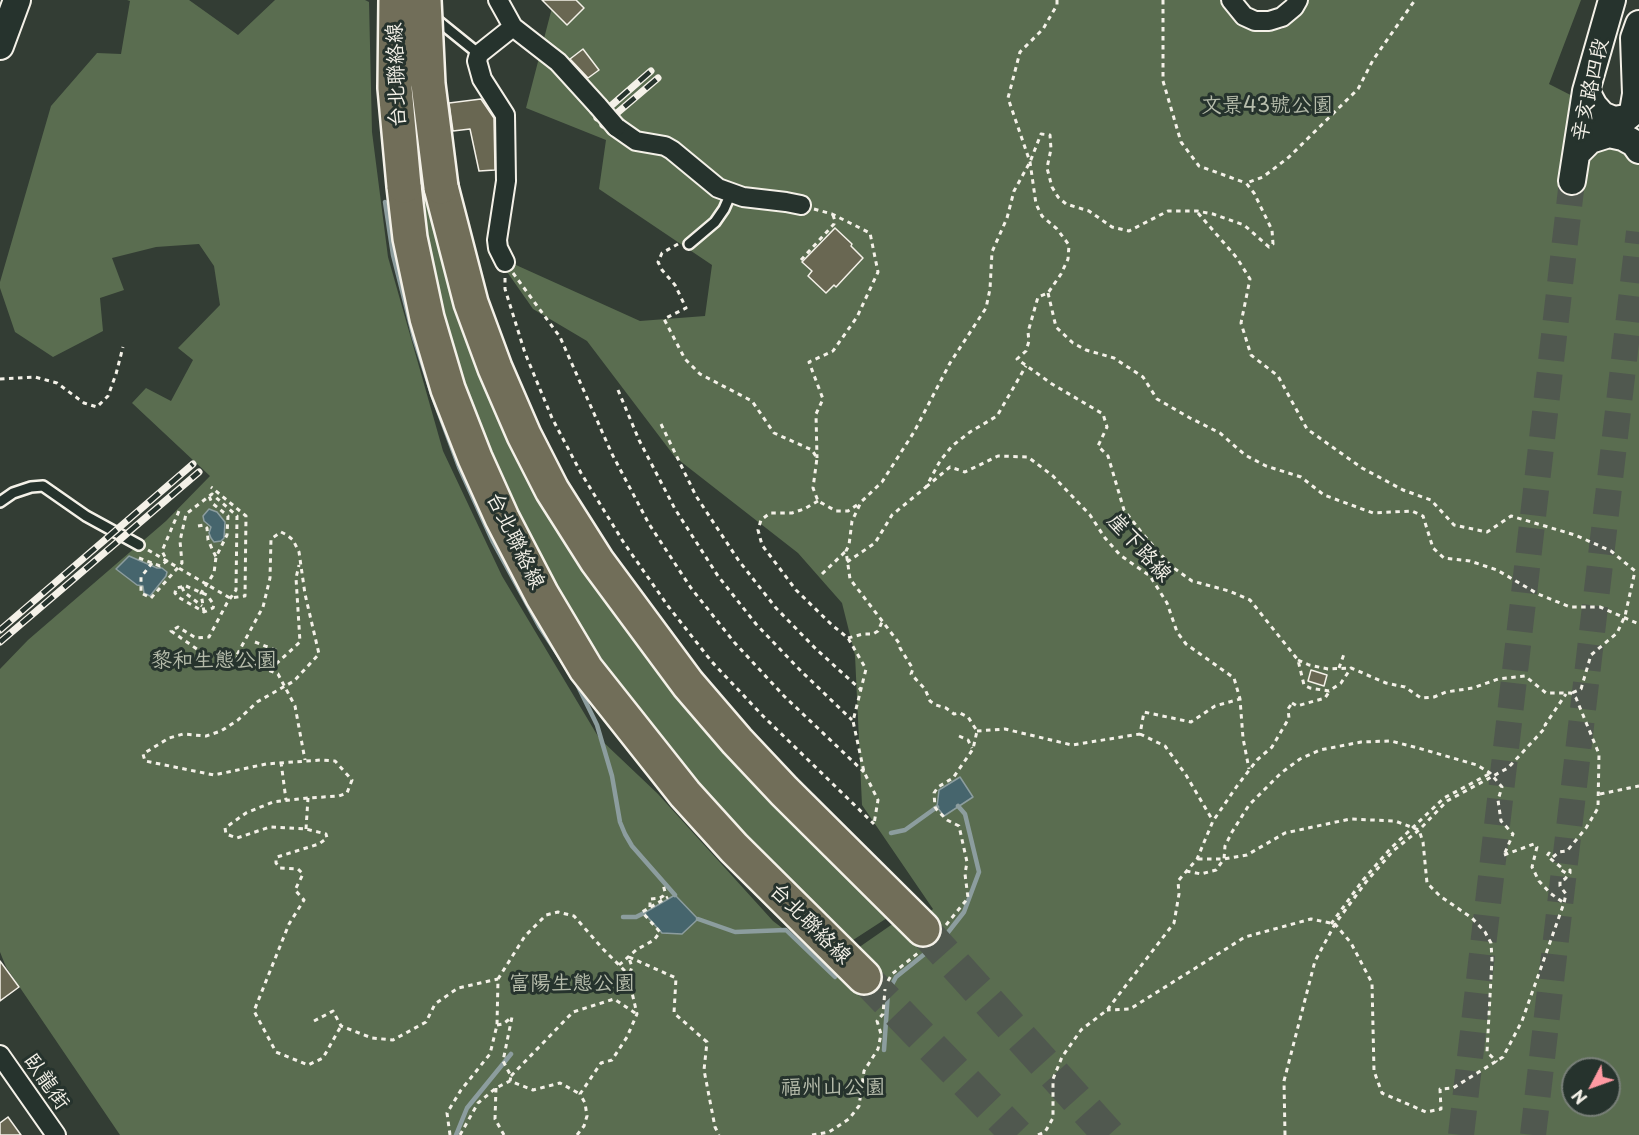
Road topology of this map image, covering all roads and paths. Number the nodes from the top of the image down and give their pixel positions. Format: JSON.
{"nodes":[{"id":1,"x":17,"y":0,"type":"edge"},
{"id":2,"x":498,"y":0,"type":"edge"},
{"id":3,"x":1057,"y":0,"type":"edge"},
{"id":4,"x":1163,"y":0,"type":"edge"},
{"id":5,"x":1231,"y":0,"type":"edge"},
{"id":6,"x":1298,"y":0,"type":"edge"},
{"id":7,"x":1415,"y":0,"type":"edge"},
{"id":8,"x":1612,"y":0,"type":"edge"},
{"id":9,"x":405,"y":2,"type":"edge"},
{"id":10,"x":1639,"y":24,"type":"edge"},
{"id":11,"x":513,"y":27,"type":"junction"},
{"id":12,"x":0,"y":46,"type":"edge"},
{"id":13,"x":479,"y":54,"type":"junction"},
{"id":14,"x":1586,"y":91,"type":"junction"},
{"id":15,"x":1639,"y":150,"type":"edge"},
{"id":16,"x":1577,"y":153,"type":"junction"},
{"id":17,"x":1030,"y":162,"type":"junction"},
{"id":18,"x":1572,"y":181,"type":"tunnel mouth"},
{"id":19,"x":1246,"y":183,"type":"junction"},
{"id":20,"x":731,"y":193,"type":"junction"},
{"id":21,"x":801,"y":205,"type":"dead end"},
{"id":22,"x":1197,"y":211,"type":"junction"},
{"id":23,"x":688,"y":244,"type":"joint"},
{"id":24,"x":801,"y":260,"type":"dead end"},
{"id":25,"x":505,"y":262,"type":"joint"},
{"id":26,"x":505,"y":289,"type":"dead end"},
{"id":27,"x":1048,"y":293,"type":"junction"},
{"id":28,"x":123,"y":347,"type":"dead end"},
{"id":29,"x":1026,"y":366,"type":"junction"},
{"id":30,"x":0,"y":378,"type":"edge"},
{"id":31,"x":618,"y":390,"type":"dead end"},
{"id":32,"x":661,"y":424,"type":"dead end"},
{"id":33,"x":817,"y":458,"type":"junction"},
{"id":34,"x":211,"y":487,"type":"dead end"},
{"id":35,"x":926,"y":487,"type":"junction"},
{"id":36,"x":209,"y":496,"type":"junction"},
{"id":37,"x":818,"y":501,"type":"junction"},
{"id":38,"x":0,"y":502,"type":"edge"},
{"id":39,"x":861,"y":502,"type":"junction"},
{"id":40,"x":179,"y":512,"type":"dead end"},
{"id":41,"x":198,"y":526,"type":"dead end"},
{"id":42,"x":139,"y":545,"type":"joint"},
{"id":43,"x":846,"y":551,"type":"junction"},
{"id":44,"x":216,"y":556,"type":"junction"},
{"id":45,"x":300,"y":560,"type":"junction"},
{"id":46,"x":167,"y":561,"type":"junction"},
{"id":47,"x":846,"y":562,"type":"junction"},
{"id":48,"x":179,"y":568,"type":"junction"},
{"id":49,"x":822,"y":574,"type":"dead end"},
{"id":50,"x":207,"y":585,"type":"junction"},
{"id":51,"x":182,"y":587,"type":"junction"},
{"id":52,"x":201,"y":593,"type":"junction"},
{"id":53,"x":230,"y":598,"type":"junction"},
{"id":54,"x":203,"y":607,"type":"junction"},
{"id":55,"x":204,"y":612,"type":"junction"},
{"id":56,"x":1625,"y":616,"type":"junction"},
{"id":57,"x":882,"y":622,"type":"junction"},
{"id":58,"x":1639,"y":624,"type":"edge"},
{"id":59,"x":848,"y":638,"type":"junction"},
{"id":60,"x":255,"y":642,"type":"dead end"},
{"id":61,"x":278,"y":651,"type":"dead end"},
{"id":62,"x":1344,"y":654,"type":"dead end"},
{"id":63,"x":236,"y":657,"type":"junction"},
{"id":64,"x":1298,"y":660,"type":"junction"},
{"id":65,"x":276,"y":664,"type":"dead end"},
{"id":66,"x":1339,"y":668,"type":"junction"},
{"id":67,"x":1351,"y":668,"type":"junction"},
{"id":68,"x":285,"y":686,"type":"junction"},
{"id":69,"x":861,"y":689,"type":"junction"},
{"id":70,"x":1329,"y":691,"type":"junction"},
{"id":71,"x":1566,"y":693,"type":"junction"},
{"id":72,"x":1571,"y":693,"type":"junction"},
{"id":73,"x":1240,"y":699,"type":"junction"},
{"id":74,"x":853,"y":721,"type":"junction"},
{"id":75,"x":977,"y":731,"type":"junction"},
{"id":76,"x":1140,"y":734,"type":"junction"},
{"id":77,"x":959,"y":736,"type":"dead end"},
{"id":78,"x":973,"y":749,"type":"junction"},
{"id":79,"x":305,"y":760,"type":"junction"},
{"id":80,"x":281,"y":762,"type":"junction"},
{"id":81,"x":1249,"y":769,"type":"junction"},
{"id":82,"x":864,"y":772,"type":"junction"},
{"id":83,"x":1492,"y":775,"type":"junction"},
{"id":84,"x":1639,"y":786,"type":"edge"},
{"id":85,"x":1599,"y":794,"type":"junction"},
{"id":86,"x":308,"y":798,"type":"junction"},
{"id":87,"x":286,"y":800,"type":"junction"},
{"id":88,"x":1213,"y":821,"type":"junction"},
{"id":89,"x":1413,"y":828,"type":"junction"},
{"id":90,"x":306,"y":829,"type":"junction"},
{"id":91,"x":1419,"y":830,"type":"junction"},
{"id":92,"x":1197,"y":859,"type":"junction"},
{"id":93,"x":1224,"y":859,"type":"junction"},
{"id":94,"x":1186,"y":871,"type":"junction"},
{"id":95,"x":663,"y":884,"type":"dead end"},
{"id":96,"x":668,"y":897,"type":"dead end"},
{"id":97,"x":1564,"y":903,"type":"junction"},
{"id":98,"x":650,"y":907,"type":"junction"},
{"id":99,"x":1333,"y":924,"type":"junction"},
{"id":100,"x":929,"y":937,"type":"junction"},
{"id":101,"x":628,"y":957,"type":"junction"},
{"id":102,"x":619,"y":965,"type":"junction"},
{"id":103,"x":629,"y":975,"type":"junction"},
{"id":104,"x":864,"y":977,"type":"tunnel mouth"},
{"id":105,"x":498,"y":979,"type":"junction"},
{"id":106,"x":1107,"y":1010,"type":"junction"},
{"id":107,"x":637,"y":1014,"type":"junction"},
{"id":108,"x":314,"y":1021,"type":"dead end"},
{"id":109,"x":497,"y":1025,"type":"junction"},
{"id":110,"x":341,"y":1026,"type":"junction"},
{"id":111,"x":0,"y":1055,"type":"edge"},
{"id":112,"x":1497,"y":1062,"type":"junction"},
{"id":113,"x":511,"y":1076,"type":"junction"},
{"id":114,"x":510,"y":1081,"type":"junction"},
{"id":115,"x":496,"y":1088,"type":"junction"},
{"id":116,"x":580,"y":1094,"type":"junction"},
{"id":117,"x":829,"y":1133,"type":"edge"},
{"id":118,"x":56,"y":1135,"type":"edge"},
{"id":119,"x":450,"y":1135,"type":"edge"},
{"id":120,"x":460,"y":1135,"type":"edge"},
{"id":121,"x":504,"y":1135,"type":"edge"},
{"id":122,"x":577,"y":1135,"type":"edge"},
{"id":123,"x":719,"y":1135,"type":"edge"},
{"id":124,"x":812,"y":1135,"type":"edge"},
{"id":125,"x":1038,"y":1135,"type":"edge"},
{"id":126,"x":1285,"y":1135,"type":"edge"}],
"edges":[{"from":1,"to":12,"type":"main road"},
{"from":2,"to":11,"type":"street"},
{"from":3,"to":17,"type":"path"},
{"from":4,"to":19,"type":"path"},
{"from":5,"to":6,"type":"street"},
{"from":7,"to":19,"type":"path"},
{"from":8,"to":14,"type":"main road","name":"辛亥路四段"},
{"from":9,"to":13,"type":"lane"},
{"from":9,"to":100,"type":"highway","name":"台北聯絡線","bridge":true},
{"from":9,"to":104,"type":"highway","name":"台北聯絡線","bridge":true},
{"from":10,"to":14,"type":"main road"},
{"from":11,"to":13,"type":"street"},
{"from":11,"to":20,"type":"street","bridge":true},
{"from":13,"to":25,"type":"street"},
{"from":14,"to":16,"type":"main road","name":"辛亥路四段"},
{"from":15,"to":16,"type":"main road"},
{"from":16,"to":18,"type":"main road","name":"辛亥路四段"},
{"from":17,"to":22,"type":"path"},
{"from":17,"to":27,"type":"path"},
{"from":17,"to":39,"type":"path"},
{"from":19,"to":22,"type":"path"},
{"from":20,"to":21,"type":"street"},
{"from":20,"to":23,"type":"lane"},
{"from":22,"to":56,"type":"path"},
{"from":23,"to":33,"type":"path"},
{"from":24,"to":33,"type":"path"},
{"from":25,"to":82,"type":"path"},
{"from":26,"to":82,"type":"path"},
{"from":27,"to":29,"type":"path"},
{"from":27,"to":56,"type":"path"},
{"from":28,"to":30,"type":"path"},
{"from":29,"to":35,"type":"path"},
{"from":29,"to":64,"type":"path"},
{"from":31,"to":74,"type":"path"},
{"from":32,"to":69,"type":"path"},
{"from":33,"to":37,"type":"path"},
{"from":34,"to":53,"type":"path"},
{"from":35,"to":47,"type":"path"},
{"from":35,"to":73,"type":"path","name":"崖下路線"},
{"from":36,"to":44,"type":"path"},
{"from":36,"to":48,"type":"path"},
{"from":36,"to":53,"type":"path"},
{"from":37,"to":39,"type":"path"},
{"from":37,"to":59,"type":"path"},
{"from":38,"to":42,"type":"lane"},
{"from":39,"to":43,"type":"path"},
{"from":40,"to":46,"type":"path"},
{"from":41,"to":44,"type":"path"},
{"from":42,"to":46,"type":"path"},
{"from":43,"to":47,"type":"path"},
{"from":43,"to":49,"type":"path"},
{"from":44,"to":50,"type":"path"},
{"from":45,"to":63,"type":"path"},
{"from":45,"to":65,"type":"path"},
{"from":45,"to":68,"type":"path"},
{"from":46,"to":48,"type":"path"},
{"from":46,"to":48,"type":"path"},
{"from":47,"to":57,"type":"path"},
{"from":48,"to":50,"type":"path"},
{"from":50,"to":52,"type":"path"},
{"from":50,"to":53,"type":"path"},
{"from":51,"to":52,"type":"path"},
{"from":51,"to":54,"type":"path"},
{"from":51,"to":55,"type":"path"},
{"from":52,"to":54,"type":"path"},
{"from":52,"to":55,"type":"path"},
{"from":53,"to":63,"type":"path"},
{"from":54,"to":55,"type":"path"},
{"from":56,"to":58,"type":"path"},
{"from":56,"to":72,"type":"path"},
{"from":57,"to":59,"type":"path"},
{"from":57,"to":75,"type":"path"},
{"from":59,"to":69,"type":"path"},
{"from":60,"to":61,"type":"path"},
{"from":62,"to":66,"type":"path"},
{"from":63,"to":68,"type":"path"},
{"from":64,"to":66,"type":"path"},
{"from":64,"to":70,"type":"path"},
{"from":66,"to":67,"type":"path"},
{"from":67,"to":70,"type":"path"},
{"from":67,"to":71,"type":"path"},
{"from":68,"to":79,"type":"path"},
{"from":68,"to":80,"type":"path"},
{"from":69,"to":74,"type":"path"},
{"from":70,"to":81,"type":"path"},
{"from":71,"to":72,"type":"path"},
{"from":71,"to":83,"type":"path"},
{"from":72,"to":85,"type":"path"},
{"from":73,"to":76,"type":"path"},
{"from":73,"to":81,"type":"path","name":"崖下路線"},
{"from":74,"to":82,"type":"path"},
{"from":75,"to":76,"type":"path"},
{"from":75,"to":78,"type":"path"},
{"from":76,"to":88,"type":"path"},
{"from":77,"to":78,"type":"path"},
{"from":78,"to":100,"type":"path"},
{"from":79,"to":80,"type":"path"},
{"from":79,"to":86,"type":"path"},
{"from":80,"to":87,"type":"path"},
{"from":81,"to":88,"type":"path"},
{"from":83,"to":89,"type":"path"},
{"from":83,"to":91,"type":"path"},
{"from":83,"to":93,"type":"path"},
{"from":83,"to":97,"type":"path"},
{"from":84,"to":85,"type":"path"},
{"from":85,"to":97,"type":"path"},
{"from":86,"to":87,"type":"path"},
{"from":86,"to":90,"type":"path"},
{"from":87,"to":90,"type":"path"},
{"from":88,"to":92,"type":"path"},
{"from":89,"to":91,"type":"path"},
{"from":89,"to":93,"type":"path"},
{"from":89,"to":99,"type":"path"},
{"from":90,"to":110,"type":"path"},
{"from":91,"to":99,"type":"path"},
{"from":91,"to":112,"type":"path"},
{"from":92,"to":93,"type":"path"},
{"from":92,"to":94,"type":"path"},
{"from":93,"to":94,"type":"path"},
{"from":94,"to":106,"type":"path"},
{"from":95,"to":98,"type":"path"},
{"from":96,"to":98,"type":"path"},
{"from":97,"to":112,"type":"path"},
{"from":98,"to":101,"type":"path"},
{"from":99,"to":106,"type":"path"},
{"from":99,"to":112,"type":"path"},
{"from":99,"to":126,"type":"path"},
{"from":100,"to":117,"type":"path"},
{"from":101,"to":102,"type":"path"},
{"from":101,"to":103,"type":"path"},
{"from":101,"to":123,"type":"path"},
{"from":102,"to":103,"type":"path"},
{"from":102,"to":105,"type":"path"},
{"from":103,"to":107,"type":"path"},
{"from":105,"to":109,"type":"path"},
{"from":105,"to":110,"type":"path"},
{"from":106,"to":125,"type":"path"},
{"from":107,"to":113,"type":"path"},
{"from":107,"to":116,"type":"path"},
{"from":108,"to":110,"type":"path"},
{"from":109,"to":113,"type":"path"},
{"from":109,"to":119,"type":"path"},
{"from":111,"to":118,"type":"street","name":"臥龍街"},
{"from":113,"to":114,"type":"path"},
{"from":114,"to":115,"type":"path"},
{"from":114,"to":116,"type":"path"},
{"from":115,"to":120,"type":"path"},
{"from":115,"to":121,"type":"path"},
{"from":116,"to":122,"type":"path"},
{"from":117,"to":124,"type":"path"}]}
